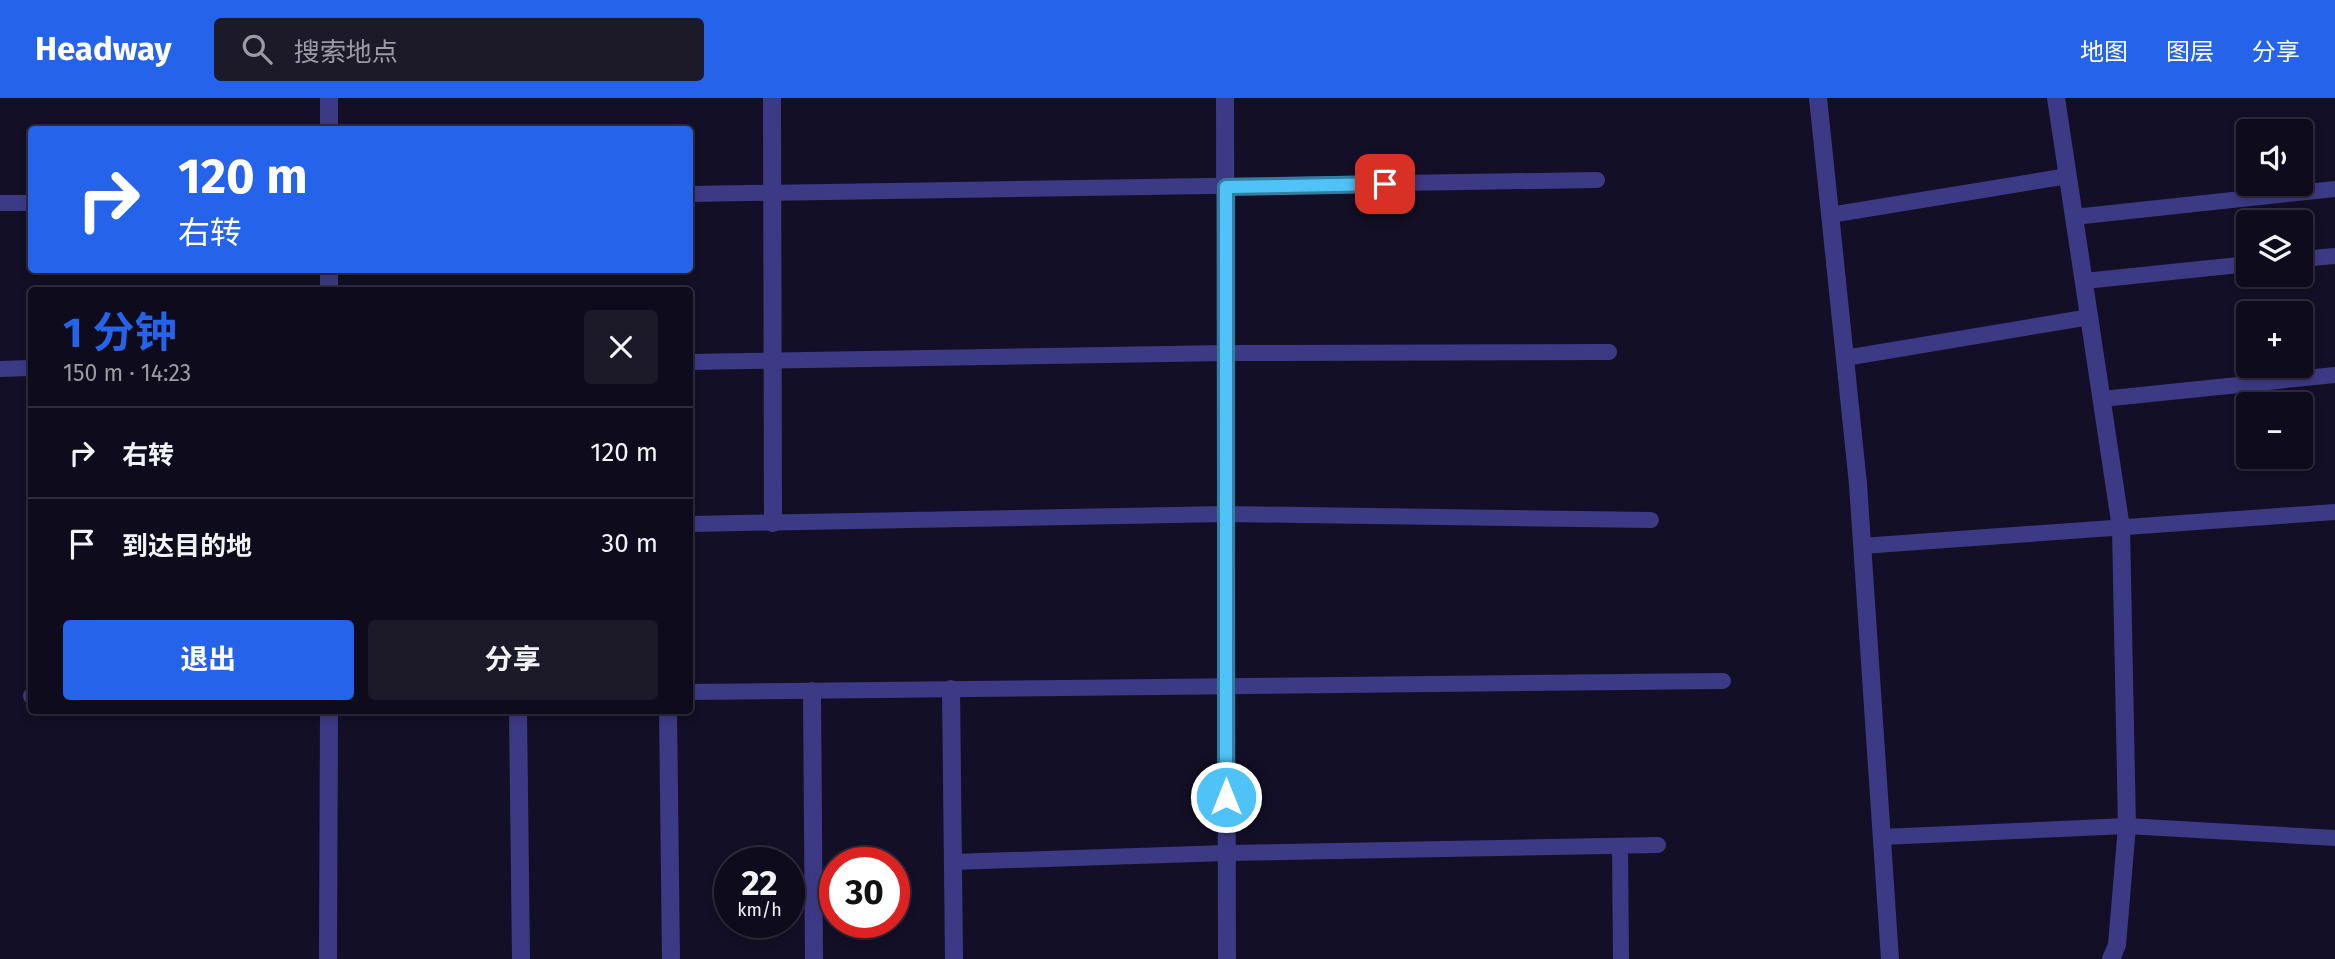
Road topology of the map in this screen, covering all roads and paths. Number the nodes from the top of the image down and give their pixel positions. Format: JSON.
{"nodes":[{"id":1,"x":329,"y":98,"type":"edge"},
{"id":2,"x":772,"y":98,"type":"edge"},
{"id":3,"x":1225,"y":98,"type":"edge"},
{"id":4,"x":1818,"y":98,"type":"edge"},
{"id":5,"x":2056,"y":98,"type":"edge"},
{"id":6,"x":329,"y":126,"type":"edge"},
{"id":7,"x":2068,"y":176,"type":"junction"},
{"id":8,"x":1597,"y":180,"type":"dead end"},
{"id":9,"x":1226,"y":187,"type":"junction"},
{"id":10,"x":2335,"y":190,"type":"edge"},
{"id":11,"x":772,"y":193,"type":"junction"},
{"id":12,"x":693,"y":194,"type":"edge"},
{"id":13,"x":0,"y":203,"type":"edge"},
{"id":14,"x":28,"y":203,"type":"edge"},
{"id":15,"x":1830,"y":215,"type":"junction"},
{"id":16,"x":2074,"y":217,"type":"junction"},
{"id":17,"x":2335,"y":256,"type":"edge"},
{"id":18,"x":2313,"y":258,"type":"edge"},
{"id":19,"x":2236,"y":265,"type":"edge"},
{"id":20,"x":2084,"y":281,"type":"junction"},
{"id":21,"x":2090,"y":317,"type":"junction"},
{"id":22,"x":1609,"y":352,"type":"dead end"},
{"id":23,"x":1226,"y":353,"type":"junction"},
{"id":24,"x":1845,"y":358,"type":"junction"},
{"id":25,"x":772,"y":361,"type":"junction"},
{"id":26,"x":693,"y":362,"type":"edge"},
{"id":27,"x":28,"y":368,"type":"edge"},
{"id":28,"x":0,"y":369,"type":"edge"},
{"id":29,"x":2335,"y":375,"type":"edge"},
{"id":30,"x":2102,"y":399,"type":"junction"},
{"id":31,"x":2335,"y":512,"type":"edge"},
{"id":32,"x":1226,"y":514,"type":"junction"},
{"id":33,"x":1651,"y":520,"type":"dead end"},
{"id":34,"x":773,"y":523,"type":"junction"},
{"id":35,"x":693,"y":524,"type":"edge"},
{"id":36,"x":2121,"y":528,"type":"junction"},
{"id":37,"x":1862,"y":546,"type":"junction"},
{"id":38,"x":1723,"y":681,"type":"dead end"},
{"id":39,"x":1226,"y":687,"type":"junction"},
{"id":40,"x":951,"y":689,"type":"junction"},
{"id":41,"x":812,"y":691,"type":"junction"},
{"id":42,"x":693,"y":692,"type":"edge"},
{"id":43,"x":329,"y":714,"type":"edge"},
{"id":44,"x":518,"y":714,"type":"edge"},
{"id":45,"x":668,"y":714,"type":"edge"},
{"id":46,"x":2127,"y":826,"type":"junction"},
{"id":47,"x":1882,"y":837,"type":"junction"},
{"id":48,"x":2335,"y":838,"type":"edge"},
{"id":49,"x":1658,"y":845,"type":"dead end"},
{"id":50,"x":1620,"y":846,"type":"junction"},
{"id":51,"x":1226,"y":853,"type":"junction"},
{"id":52,"x":953,"y":862,"type":"junction"},
{"id":53,"x":328,"y":959,"type":"edge"},
{"id":54,"x":521,"y":959,"type":"edge"},
{"id":55,"x":671,"y":959,"type":"edge"},
{"id":56,"x":814,"y":959,"type":"edge"},
{"id":57,"x":954,"y":959,"type":"edge"},
{"id":58,"x":1227,"y":959,"type":"edge"},
{"id":59,"x":1621,"y":959,"type":"edge"},
{"id":60,"x":1890,"y":959,"type":"edge"},
{"id":61,"x":2111,"y":959,"type":"edge"}],
"edges":[{"from":1,"to":6,"type":"street"},
{"from":2,"to":11,"type":"street"},
{"from":3,"to":9,"type":"street"},
{"from":4,"to":15,"type":"street"},
{"from":5,"to":7,"type":"street"},
{"from":7,"to":15,"type":"lane"},
{"from":7,"to":16,"type":"street"},
{"from":8,"to":9,"type":"lane"},
{"from":9,"to":11,"type":"lane"},
{"from":9,"to":23,"type":"street"},
{"from":10,"to":16,"type":"lane"},
{"from":11,"to":12,"type":"lane"},
{"from":11,"to":25,"type":"street"},
{"from":13,"to":14,"type":"lane"},
{"from":15,"to":24,"type":"street"},
{"from":16,"to":20,"type":"street"},
{"from":17,"to":18,"type":"lane"},
{"from":19,"to":20,"type":"lane"},
{"from":20,"to":21,"type":"street"},
{"from":21,"to":24,"type":"lane"},
{"from":21,"to":30,"type":"street"},
{"from":22,"to":23,"type":"lane"},
{"from":23,"to":25,"type":"lane"},
{"from":23,"to":32,"type":"street"},
{"from":24,"to":37,"type":"street"},
{"from":25,"to":26,"type":"lane"},
{"from":25,"to":34,"type":"street"},
{"from":27,"to":28,"type":"lane"},
{"from":29,"to":30,"type":"lane"},
{"from":30,"to":36,"type":"street"},
{"from":31,"to":36,"type":"lane"},
{"from":32,"to":33,"type":"lane"},
{"from":32,"to":34,"type":"lane"},
{"from":32,"to":39,"type":"street"},
{"from":34,"to":35,"type":"lane"},
{"from":36,"to":37,"type":"lane"},
{"from":36,"to":46,"type":"street"},
{"from":37,"to":47,"type":"street"},
{"from":38,"to":39,"type":"lane"},
{"from":39,"to":40,"type":"lane"},
{"from":39,"to":51,"type":"street"},
{"from":40,"to":41,"type":"lane"},
{"from":40,"to":52,"type":"street"},
{"from":41,"to":42,"type":"lane"},
{"from":41,"to":56,"type":"street"},
{"from":43,"to":53,"type":"street"},
{"from":44,"to":54,"type":"street"},
{"from":45,"to":55,"type":"street"},
{"from":46,"to":47,"type":"lane"},
{"from":46,"to":48,"type":"lane"},
{"from":46,"to":61,"type":"street"},
{"from":47,"to":60,"type":"street"},
{"from":49,"to":50,"type":"lane"},
{"from":50,"to":51,"type":"lane"},
{"from":50,"to":59,"type":"lane"},
{"from":51,"to":52,"type":"lane"},
{"from":51,"to":58,"type":"street"},
{"from":52,"to":57,"type":"street"}]}
